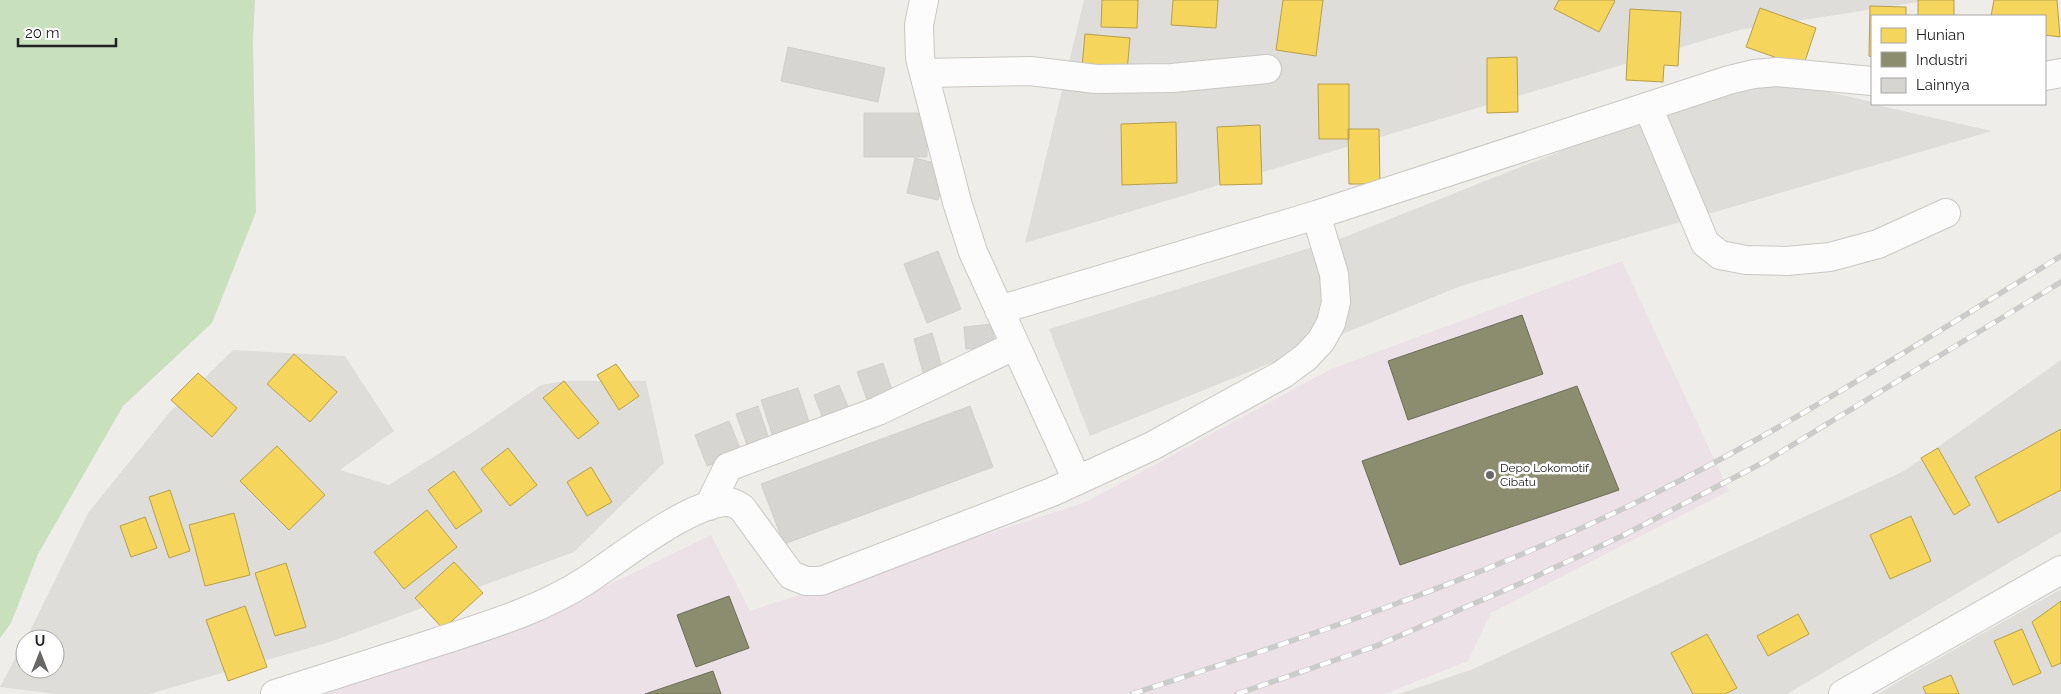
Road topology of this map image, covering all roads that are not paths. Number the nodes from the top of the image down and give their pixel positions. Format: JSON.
{"nodes":[{"id":1,"x":924,"y":0,"type":"edge"},
{"id":2,"x":1267,"y":70,"type":"dead end"},
{"id":3,"x":924,"y":73,"type":"junction"},
{"id":4,"x":2061,"y":73,"type":"edge"},
{"id":5,"x":2046,"y":76,"type":"edge"},
{"id":6,"x":1871,"y":81,"type":"edge"},
{"id":7,"x":1648,"y":107,"type":"junction"},
{"id":8,"x":1946,"y":214,"type":"dead end"},
{"id":9,"x":1316,"y":215,"type":"junction"},
{"id":10,"x":999,"y":310,"type":"junction"},
{"id":11,"x":1014,"y":346,"type":"junction"},
{"id":12,"x":1077,"y":480,"type":"junction"},
{"id":13,"x":709,"y":506,"type":"junction"},
{"id":14,"x":2061,"y":570,"type":"edge"},
{"id":15,"x":275,"y":694,"type":"edge"},
{"id":16,"x":1843,"y":694,"type":"edge"}],
"edges":[{"from":1,"to":3,"type":"street"},
{"from":2,"to":3,"type":"street"},
{"from":3,"to":10,"type":"street"},
{"from":4,"to":5,"type":"street"},
{"from":6,"to":7,"type":"street"},
{"from":7,"to":8,"type":"street"},
{"from":7,"to":9,"type":"street"},
{"from":9,"to":10,"type":"street"},
{"from":9,"to":12,"type":"street"},
{"from":10,"to":11,"type":"street"},
{"from":11,"to":12,"type":"street"},
{"from":11,"to":13,"type":"street"},
{"from":12,"to":13,"type":"street"},
{"from":13,"to":15,"type":"street"},
{"from":14,"to":16,"type":"street"}]}
